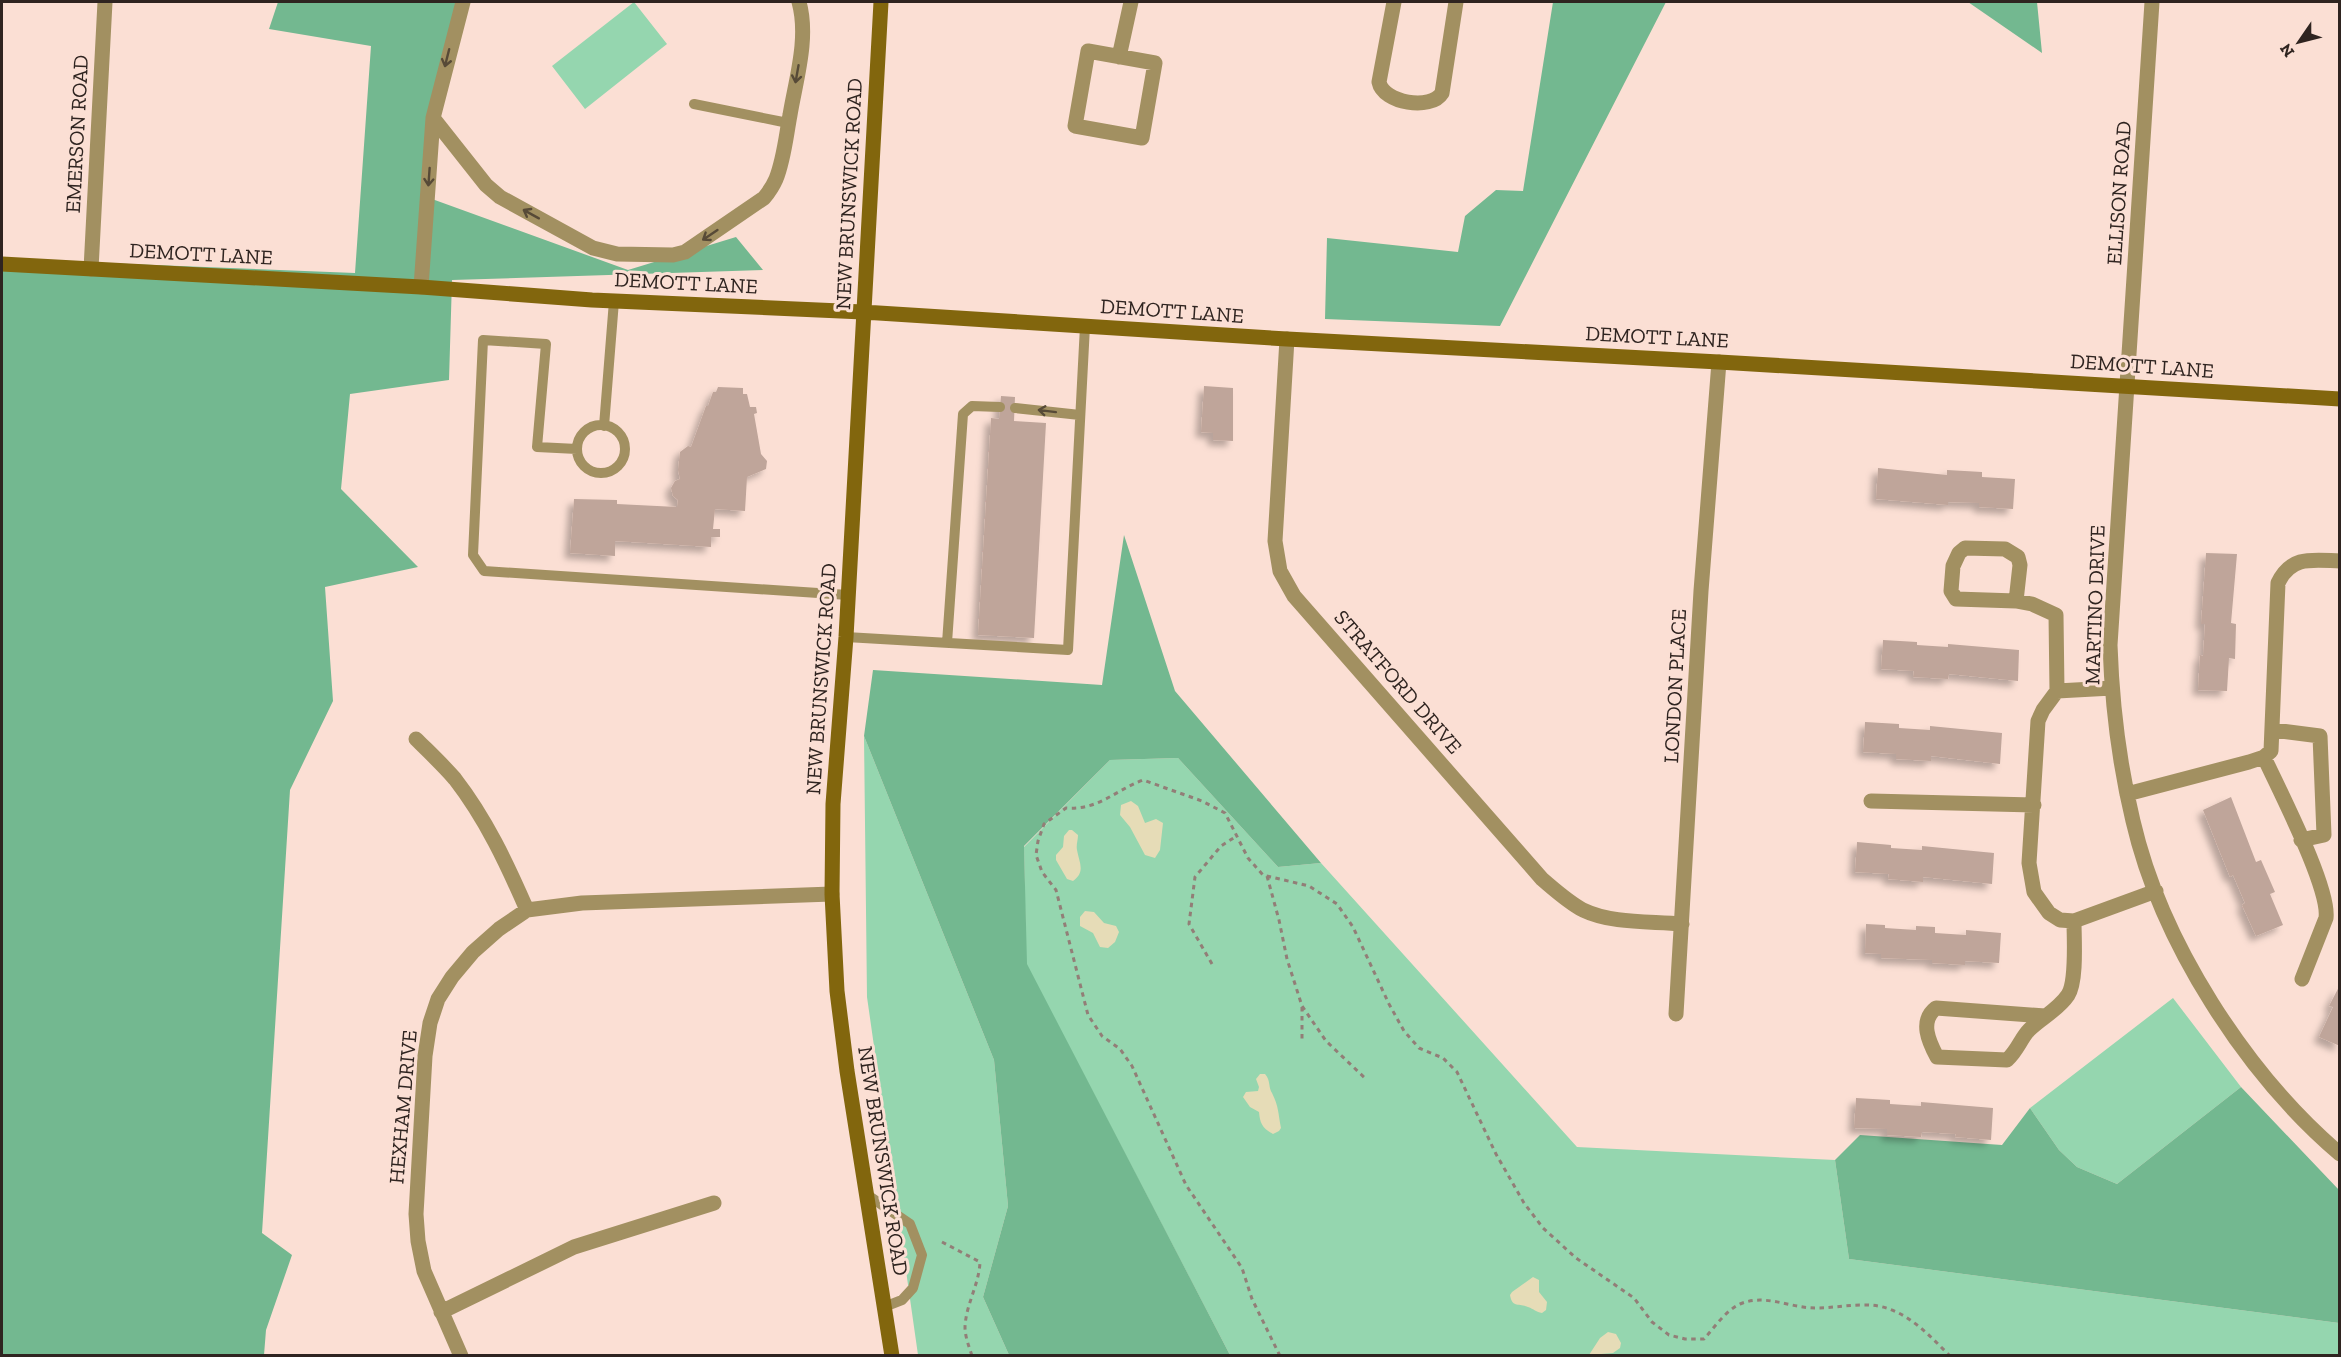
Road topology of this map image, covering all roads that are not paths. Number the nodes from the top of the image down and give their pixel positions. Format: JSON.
{"nodes":[{"id":1,"x":105,"y":2,"type":"edge"},
{"id":2,"x":463,"y":2,"type":"edge"},
{"id":3,"x":800,"y":2,"type":"edge"},
{"id":4,"x":881,"y":2,"type":"edge"},
{"id":5,"x":1131,"y":2,"type":"edge"},
{"id":6,"x":1394,"y":2,"type":"edge"},
{"id":7,"x":1456,"y":2,"type":"edge"},
{"id":8,"x":2152,"y":2,"type":"edge"},
{"id":9,"x":1119,"y":57,"type":"junction"},
{"id":10,"x":694,"y":104,"type":"dead end"},
{"id":11,"x":433,"y":118,"type":"junction"},
{"id":12,"x":788,"y":123,"type":"junction"},
{"id":13,"x":2,"y":264,"type":"edge"},
{"id":14,"x":91,"y":269,"type":"junction"},
{"id":15,"x":420,"y":287,"type":"junction"},
{"id":16,"x":614,"y":300,"type":"junction"},
{"id":17,"x":863,"y":312,"type":"junction"},
{"id":18,"x":1085,"y":326,"type":"junction"},
{"id":19,"x":1287,"y":339,"type":"junction"},
{"id":20,"x":1719,"y":362,"type":"junction"},
{"id":21,"x":2127,"y":386,"type":"junction"},
{"id":22,"x":2340,"y":399,"type":"edge"},
{"id":23,"x":1000,"y":407,"type":"dead end"},
{"id":24,"x":1015,"y":408,"type":"dead end"},
{"id":25,"x":1080,"y":415,"type":"junction"},
{"id":26,"x":603,"y":426,"type":"junction"},
{"id":27,"x":577,"y":449,"type":"junction"},
{"id":28,"x":2340,"y":561,"type":"edge"},
{"id":29,"x":848,"y":595,"type":"junction"},
{"id":30,"x":2016,"y":602,"type":"junction"},
{"id":31,"x":846,"y":637,"type":"junction"},
{"id":32,"x":946,"y":643,"type":"junction"},
{"id":33,"x":2112,"y":688,"type":"junction"},
{"id":34,"x":2056,"y":691,"type":"junction"},
{"id":35,"x":2273,"y":730,"type":"junction"},
{"id":36,"x":416,"y":739,"type":"dead end"},
{"id":37,"x":2264,"y":757,"type":"junction"},
{"id":38,"x":2127,"y":794,"type":"junction"},
{"id":39,"x":1871,"y":801,"type":"dead end"},
{"id":40,"x":2034,"y":805,"type":"junction"},
{"id":41,"x":2301,"y":840,"type":"junction"},
{"id":42,"x":2156,"y":891,"type":"junction"},
{"id":43,"x":832,"y":894,"type":"junction"},
{"id":44,"x":527,"y":910,"type":"junction"},
{"id":45,"x":2074,"y":921,"type":"junction"},
{"id":46,"x":1682,"y":924,"type":"junction"},
{"id":47,"x":2302,"y":979,"type":"dead end"},
{"id":48,"x":1676,"y":1014,"type":"dead end"},
{"id":49,"x":2045,"y":1016,"type":"junction"},
{"id":50,"x":2340,"y":1154,"type":"edge"},
{"id":51,"x":866,"y":1194,"type":"junction"},
{"id":52,"x":714,"y":1203,"type":"dead end"},
{"id":53,"x":884,"y":1307,"type":"junction"},
{"id":54,"x":441,"y":1312,"type":"junction"},
{"id":55,"x":461,"y":1356,"type":"edge"},
{"id":56,"x":892,"y":1356,"type":"edge"}],
"edges":[{"from":1,"to":14,"type":"street","name":"EMERSON ROAD"},
{"from":2,"to":11,"type":"street","one_way":true},
{"from":3,"to":12,"type":"street","one_way":true},
{"from":4,"to":17,"type":"street","name":"NEW BRUNSWICK ROAD"},
{"from":5,"to":9,"type":"street"},
{"from":6,"to":7,"type":"street"},
{"from":8,"to":21,"type":"street","name":"ELLISON ROAD"},
{"from":9,"to":9,"type":"street"},
{"from":10,"to":12,"type":"lane"},
{"from":12,"to":11,"type":"street","one_way":true},
{"from":11,"to":15,"type":"street","one_way":true},
{"from":13,"to":14,"type":"street","name":"DEMOTT LANE"},
{"from":14,"to":15,"type":"street","name":"DEMOTT LANE"},
{"from":15,"to":16,"type":"street","name":"DEMOTT LANE"},
{"from":16,"to":17,"type":"street","name":"DEMOTT LANE"},
{"from":16,"to":26,"type":"lane"},
{"from":17,"to":18,"type":"street","name":"DEMOTT LANE"},
{"from":17,"to":29,"type":"street","name":"NEW BRUNSWICK ROAD"},
{"from":18,"to":19,"type":"street","name":"DEMOTT LANE"},
{"from":18,"to":25,"type":"lane"},
{"from":19,"to":20,"type":"street","name":"DEMOTT LANE"},
{"from":19,"to":46,"type":"street","name":"STRATFORD DRIVE"},
{"from":20,"to":21,"type":"street","name":"DEMOTT LANE"},
{"from":20,"to":46,"type":"street","name":"LONDON PLACE"},
{"from":21,"to":22,"type":"street","name":"DEMOTT LANE"},
{"from":21,"to":33,"type":"street","name":"MARTINO DRIVE"},
{"from":23,"to":32,"type":"lane"},
{"from":25,"to":24,"type":"lane","one_way":true},
{"from":25,"to":32,"type":"lane"},
{"from":26,"to":27,"type":"lane"},
{"from":26,"to":27,"type":"lane"},
{"from":27,"to":29,"type":"lane"},
{"from":28,"to":35,"type":"street"},
{"from":29,"to":31,"type":"street","name":"NEW BRUNSWICK ROAD"},
{"from":30,"to":30,"type":"street"},
{"from":30,"to":34,"type":"street"},
{"from":31,"to":32,"type":"lane"},
{"from":31,"to":43,"type":"street","name":"NEW BRUNSWICK ROAD"},
{"from":33,"to":34,"type":"street"},
{"from":33,"to":38,"type":"street","name":"MARTINO DRIVE"},
{"from":34,"to":40,"type":"street"},
{"from":35,"to":37,"type":"street"},
{"from":35,"to":41,"type":"street"},
{"from":36,"to":44,"type":"street"},
{"from":37,"to":38,"type":"street"},
{"from":37,"to":41,"type":"street"},
{"from":38,"to":42,"type":"street","name":"MARTINO DRIVE"},
{"from":39,"to":40,"type":"street"},
{"from":40,"to":45,"type":"street"},
{"from":41,"to":47,"type":"street"},
{"from":42,"to":45,"type":"street"},
{"from":42,"to":50,"type":"street","name":"MARTINO DRIVE"},
{"from":43,"to":44,"type":"street","name":"HEXHAM DRIVE"},
{"from":43,"to":51,"type":"street","name":"NEW BRUNSWICK ROAD"},
{"from":44,"to":54,"type":"street","name":"HEXHAM DRIVE"},
{"from":45,"to":49,"type":"street"},
{"from":46,"to":48,"type":"street","name":"LONDON PLACE"},
{"from":49,"to":49,"type":"street"},
{"from":51,"to":53,"type":"street","name":"NEW BRUNSWICK ROAD"},
{"from":51,"to":53,"type":"lane"},
{"from":52,"to":54,"type":"street"},
{"from":53,"to":56,"type":"street","name":"NEW BRUNSWICK ROAD"},
{"from":54,"to":55,"type":"street","name":"HEXHAM DRIVE"}]}
